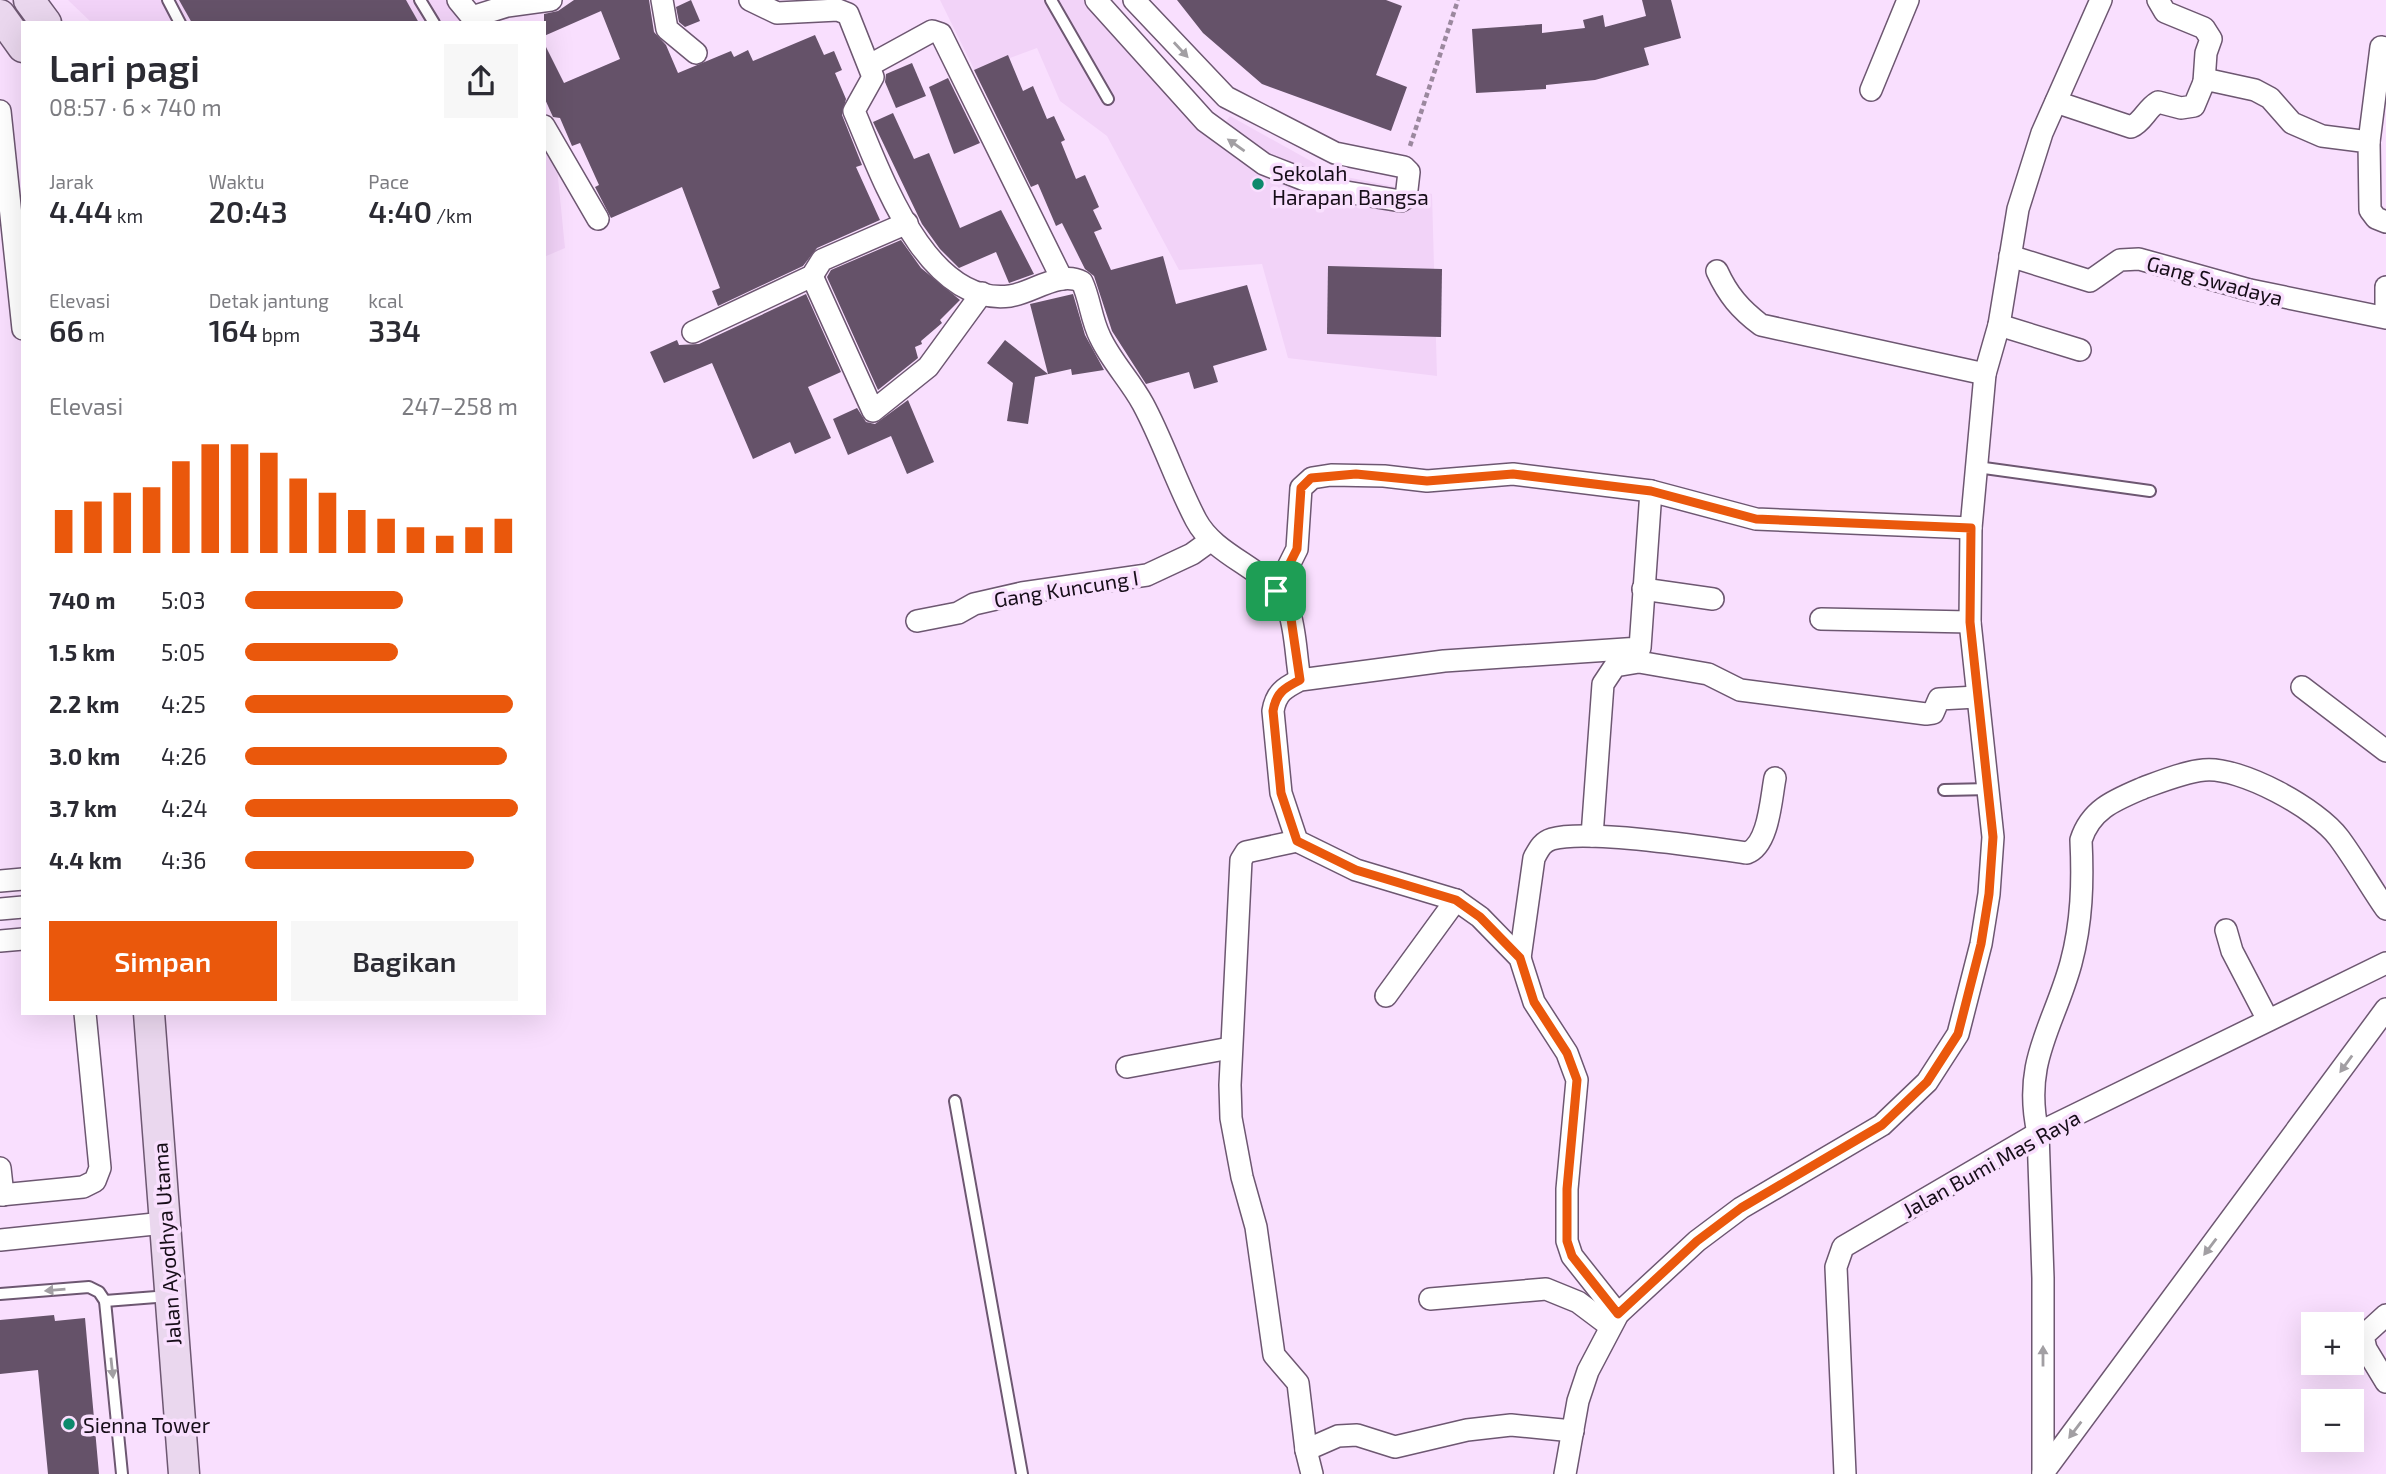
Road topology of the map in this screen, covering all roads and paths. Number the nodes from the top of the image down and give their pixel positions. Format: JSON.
{"nodes":[{"id":1,"x":29,"y":0,"type":"edge"},
{"id":2,"x":168,"y":0,"type":"edge"},
{"id":3,"x":420,"y":0,"type":"edge"},
{"id":4,"x":458,"y":0,"type":"edge"},
{"id":5,"x":551,"y":0,"type":"edge"},
{"id":6,"x":662,"y":0,"type":"edge"},
{"id":7,"x":750,"y":0,"type":"edge"},
{"id":8,"x":1051,"y":0,"type":"edge"},
{"id":9,"x":1096,"y":0,"type":"edge"},
{"id":10,"x":1134,"y":0,"type":"edge"},
{"id":11,"x":1458,"y":0,"type":"edge"},
{"id":12,"x":1908,"y":0,"type":"edge"},
{"id":13,"x":2101,"y":0,"type":"edge"},
{"id":14,"x":2158,"y":0,"type":"edge"},
{"id":15,"x":0,"y":15,"type":"edge"},
{"id":16,"x":475,"y":20,"type":"edge"},
{"id":17,"x":45,"y":21,"type":"edge"},
{"id":18,"x":179,"y":21,"type":"edge"},
{"id":19,"x":433,"y":21,"type":"edge"},
{"id":20,"x":21,"y":44,"type":"edge"},
{"id":21,"x":2386,"y":48,"type":"edge"},
{"id":22,"x":696,"y":53,"type":"dead end"},
{"id":23,"x":870,"y":65,"type":"junction"},
{"id":24,"x":2204,"y":82,"type":"junction"},
{"id":25,"x":1871,"y":90,"type":"dead end"},
{"id":26,"x":1226,"y":97,"type":"junction"},
{"id":27,"x":1108,"y":99,"type":"dead end"},
{"id":28,"x":2056,"y":102,"type":"junction"},
{"id":29,"x":1,"y":112,"type":"edge"},
{"id":30,"x":1205,"y":121,"type":"junction"},
{"id":31,"x":546,"y":129,"type":"edge"},
{"id":32,"x":2369,"y":142,"type":"junction"},
{"id":33,"x":1404,"y":167,"type":"junction"},
{"id":34,"x":598,"y":219,"type":"dead end"},
{"id":35,"x":2386,"y":222,"type":"edge"},
{"id":36,"x":907,"y":223,"type":"junction"},
{"id":37,"x":2010,"y":256,"type":"junction"},
{"id":38,"x":1717,"y":271,"type":"dead end"},
{"id":39,"x":812,"y":276,"type":"junction"},
{"id":40,"x":1062,"y":279,"type":"junction"},
{"id":41,"x":2386,"y":287,"type":"edge"},
{"id":42,"x":982,"y":293,"type":"junction"},
{"id":43,"x":21,"y":309,"type":"edge"},
{"id":44,"x":2386,"y":311,"type":"edge"},
{"id":45,"x":2386,"y":318,"type":"edge"},
{"id":46,"x":1999,"y":325,"type":"junction"},
{"id":47,"x":693,"y":332,"type":"dead end"},
{"id":48,"x":2080,"y":350,"type":"dead end"},
{"id":49,"x":1985,"y":374,"type":"junction"},
{"id":50,"x":1977,"y":467,"type":"junction"},
{"id":51,"x":1651,"y":491,"type":"junction"},
{"id":52,"x":2150,"y":491,"type":"dead end"},
{"id":53,"x":1971,"y":528,"type":"junction"},
{"id":54,"x":1210,"y":541,"type":"junction"},
{"id":55,"x":1643,"y":589,"type":"junction"},
{"id":56,"x":1276,"y":591,"type":"junction"},
{"id":57,"x":1713,"y":599,"type":"dead end"},
{"id":58,"x":1821,"y":619,"type":"dead end"},
{"id":59,"x":917,"y":621,"type":"dead end"},
{"id":60,"x":1970,"y":622,"type":"junction"},
{"id":61,"x":1639,"y":655,"type":"junction"},
{"id":62,"x":1300,"y":680,"type":"junction"},
{"id":63,"x":2302,"y":687,"type":"dead end"},
{"id":64,"x":1978,"y":696,"type":"junction"},
{"id":65,"x":2386,"y":751,"type":"edge"},
{"id":66,"x":1775,"y":778,"type":"dead end"},
{"id":67,"x":1990,"y":789,"type":"junction"},
{"id":68,"x":1944,"y":790,"type":"dead end"},
{"id":69,"x":1592,"y":836,"type":"junction"},
{"id":70,"x":1297,"y":841,"type":"junction"},
{"id":71,"x":21,"y":879,"type":"edge"},
{"id":72,"x":0,"y":881,"type":"edge"},
{"id":73,"x":1456,"y":900,"type":"junction"},
{"id":74,"x":21,"y":907,"type":"edge"},
{"id":75,"x":0,"y":909,"type":"edge"},
{"id":76,"x":2386,"y":909,"type":"edge"},
{"id":77,"x":2226,"y":930,"type":"dead end"},
{"id":78,"x":21,"y":939,"type":"edge"},
{"id":79,"x":0,"y":941,"type":"edge"},
{"id":80,"x":1520,"y":958,"type":"junction"},
{"id":81,"x":2386,"y":963,"type":"edge"},
{"id":82,"x":1386,"y":996,"type":"dead end"},
{"id":83,"x":2386,"y":1009,"type":"edge"},
{"id":84,"x":85,"y":1015,"type":"edge"},
{"id":85,"x":149,"y":1015,"type":"edge"},
{"id":86,"x":2268,"y":1020,"type":"junction"},
{"id":87,"x":1230,"y":1048,"type":"junction"},
{"id":88,"x":1128,"y":1067,"type":"dead end"},
{"id":89,"x":955,"y":1101,"type":"dead end"},
{"id":90,"x":2038,"y":1133,"type":"junction"},
{"id":91,"x":0,"y":1168,"type":"edge"},
{"id":92,"x":1,"y":1195,"type":"edge"},
{"id":93,"x":164,"y":1223,"type":"junction"},
{"id":94,"x":0,"y":1240,"type":"edge"},
{"id":95,"x":0,"y":1294,"type":"edge"},
{"id":96,"x":169,"y":1296,"type":"junction"},
{"id":97,"x":1430,"y":1299,"type":"dead end"},
{"id":98,"x":105,"y":1301,"type":"junction"},
{"id":99,"x":2386,"y":1315,"type":"edge"},
{"id":100,"x":1614,"y":1320,"type":"junction"},
{"id":101,"x":2386,"y":1382,"type":"edge"},
{"id":102,"x":1573,"y":1430,"type":"junction"},
{"id":103,"x":1306,"y":1450,"type":"junction"},
{"id":104,"x":122,"y":1474,"type":"edge"},
{"id":105,"x":184,"y":1474,"type":"edge"},
{"id":106,"x":1022,"y":1474,"type":"edge"},
{"id":107,"x":1312,"y":1474,"type":"edge"},
{"id":108,"x":1565,"y":1474,"type":"edge"},
{"id":109,"x":1845,"y":1474,"type":"edge"},
{"id":110,"x":2043,"y":1474,"type":"edge"}],
"edges":[{"from":1,"to":17,"type":"street"},
{"from":2,"to":18,"type":"lane"},
{"from":3,"to":19,"type":"lane"},
{"from":4,"to":16,"type":"street"},
{"from":5,"to":16,"type":"street"},
{"from":6,"to":22,"type":"street"},
{"from":7,"to":23,"type":"street"},
{"from":8,"to":27,"type":"lane"},
{"from":9,"to":30,"type":"street"},
{"from":10,"to":26,"type":"street","one_way":true},
{"from":11,"to":33,"type":"path"},
{"from":12,"to":25,"type":"street"},
{"from":13,"to":28,"type":"street"},
{"from":14,"to":24,"type":"street"},
{"from":15,"to":20,"type":"street"},
{"from":21,"to":32,"type":"street"},
{"from":23,"to":36,"type":"street"},
{"from":23,"to":40,"type":"street"},
{"from":24,"to":28,"type":"street"},
{"from":24,"to":32,"type":"street"},
{"from":26,"to":30,"type":"street"},
{"from":26,"to":33,"type":"street"},
{"from":28,"to":37,"type":"street"},
{"from":29,"to":43,"type":"street"},
{"from":33,"to":30,"type":"street","one_way":true},
{"from":31,"to":34,"type":"street"},
{"from":32,"to":35,"type":"street"},
{"from":36,"to":39,"type":"street"},
{"from":36,"to":42,"type":"street"},
{"from":37,"to":45,"type":"street","name":"Gang Swadaya"},
{"from":37,"to":46,"type":"street"},
{"from":38,"to":49,"type":"street"},
{"from":39,"to":42,"type":"street"},
{"from":39,"to":47,"type":"street"},
{"from":40,"to":42,"type":"street"},
{"from":40,"to":54,"type":"street"},
{"from":41,"to":44,"type":"street"},
{"from":46,"to":48,"type":"street"},
{"from":46,"to":49,"type":"street"},
{"from":49,"to":50,"type":"street"},
{"from":50,"to":52,"type":"lane"},
{"from":50,"to":53,"type":"street"},
{"from":51,"to":53,"type":"street"},
{"from":51,"to":55,"type":"street"},
{"from":51,"to":56,"type":"street"},
{"from":53,"to":60,"type":"street"},
{"from":54,"to":56,"type":"street"},
{"from":54,"to":59,"type":"street","name":"Gang Kuncung I"},
{"from":55,"to":57,"type":"street"},
{"from":55,"to":61,"type":"street"},
{"from":56,"to":62,"type":"street"},
{"from":58,"to":60,"type":"street"},
{"from":60,"to":64,"type":"street"},
{"from":61,"to":62,"type":"street"},
{"from":61,"to":64,"type":"street"},
{"from":61,"to":69,"type":"street"},
{"from":62,"to":70,"type":"street"},
{"from":63,"to":65,"type":"street"},
{"from":64,"to":67,"type":"street"},
{"from":66,"to":69,"type":"street"},
{"from":67,"to":68,"type":"lane"},
{"from":67,"to":100,"type":"street"},
{"from":69,"to":80,"type":"street"},
{"from":70,"to":73,"type":"street"},
{"from":70,"to":87,"type":"street"},
{"from":71,"to":72,"type":"street"},
{"from":73,"to":80,"type":"street"},
{"from":73,"to":82,"type":"street"},
{"from":74,"to":75,"type":"street"},
{"from":76,"to":90,"type":"street"},
{"from":77,"to":86,"type":"street"},
{"from":78,"to":79,"type":"street"},
{"from":80,"to":100,"type":"street"},
{"from":81,"to":86,"type":"street","name":"Jalan Bumi Mas Raya"},
{"from":83,"to":110,"type":"street","one_way":true},
{"from":84,"to":92,"type":"street"},
{"from":85,"to":93,"type":"street","name":"Jalan Ayodhya Utama"},
{"from":86,"to":90,"type":"street","name":"Jalan Bumi Mas Raya"},
{"from":87,"to":88,"type":"street"},
{"from":87,"to":103,"type":"street"},
{"from":89,"to":106,"type":"lane"},
{"from":90,"to":109,"type":"street","name":"Jalan Bumi Mas Raya"},
{"from":110,"to":90,"type":"street","one_way":true},
{"from":91,"to":92,"type":"street"},
{"from":93,"to":94,"type":"street"},
{"from":93,"to":96,"type":"street","name":"Jalan Ayodhya Utama"},
{"from":98,"to":95,"type":"lane","one_way":true},
{"from":96,"to":98,"type":"lane"},
{"from":96,"to":105,"type":"street","name":"Jalan Ayodhya Utama"},
{"from":97,"to":100,"type":"street"},
{"from":98,"to":104,"type":"lane","one_way":true},
{"from":99,"to":101,"type":"street"},
{"from":100,"to":102,"type":"street"},
{"from":102,"to":103,"type":"street"},
{"from":102,"to":108,"type":"street"},
{"from":103,"to":107,"type":"street"}]}
